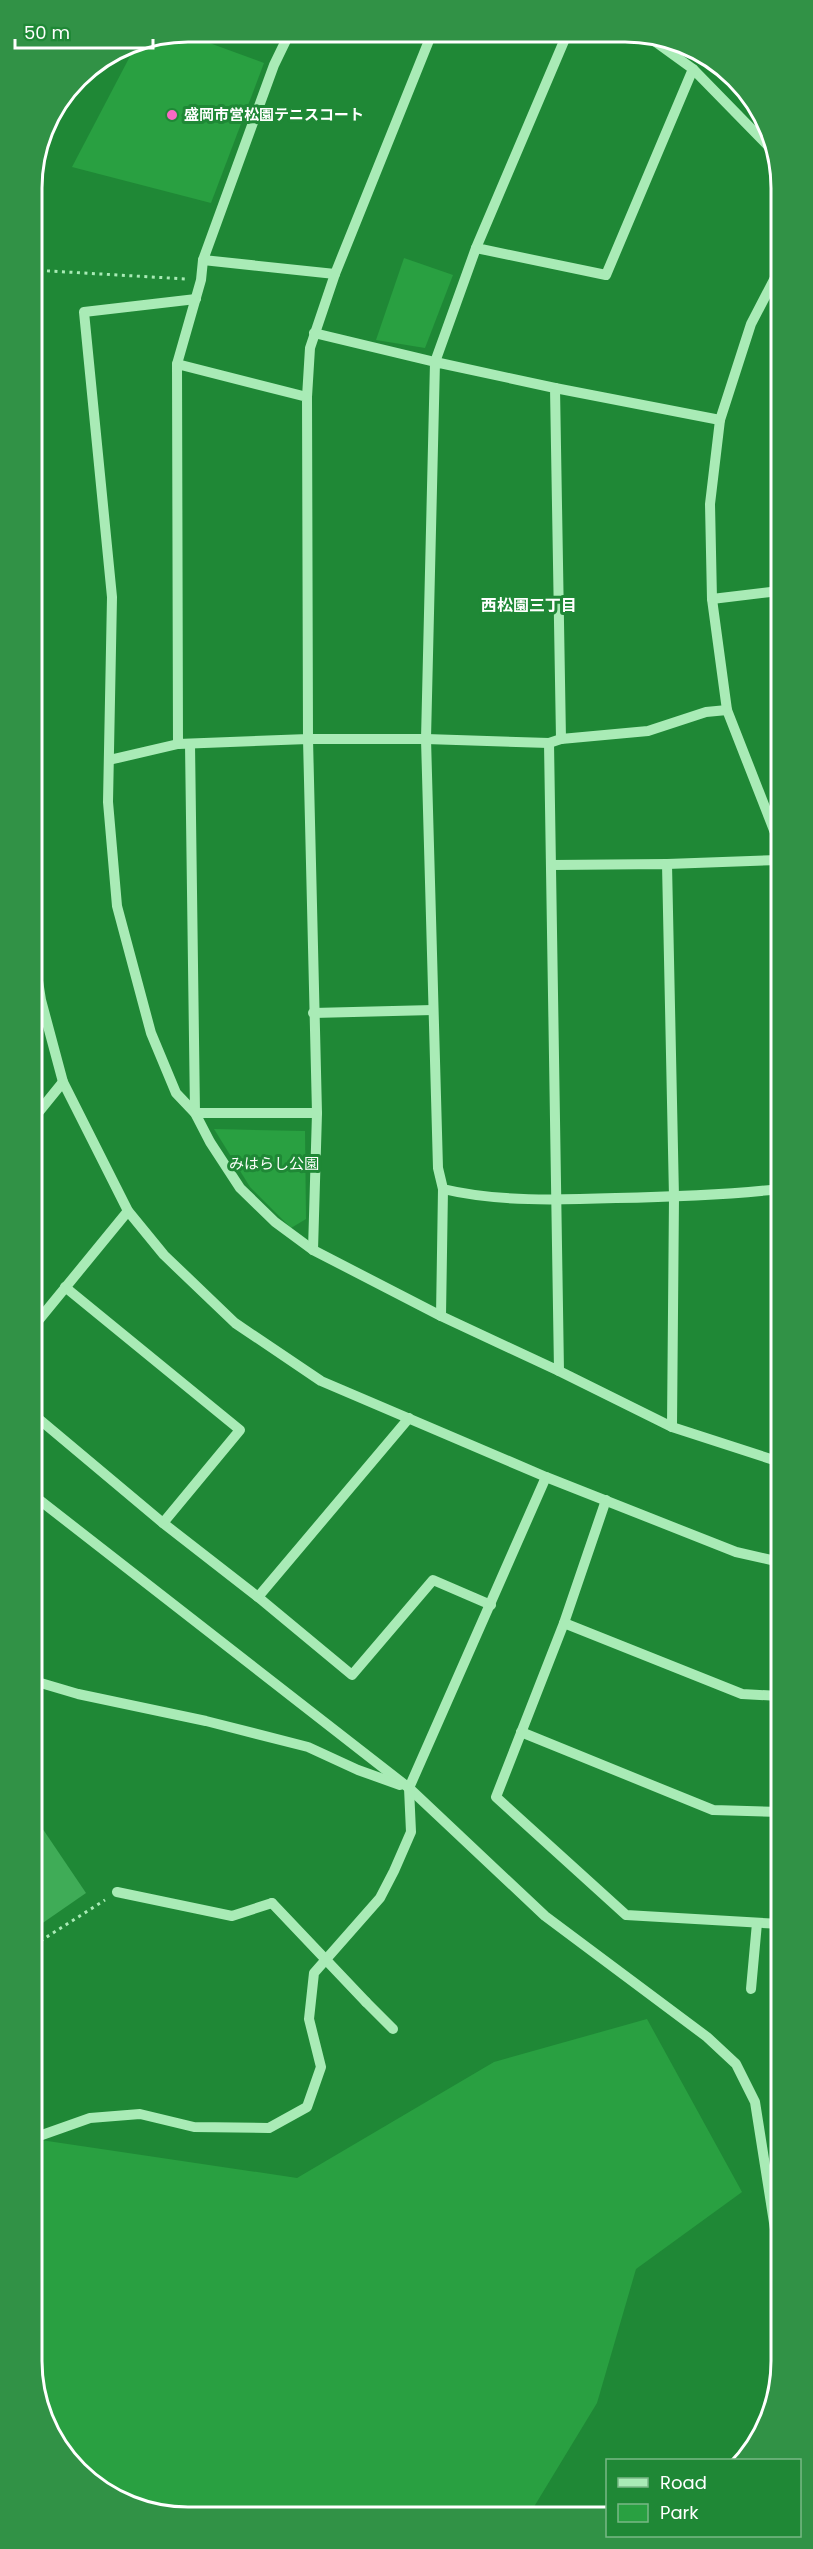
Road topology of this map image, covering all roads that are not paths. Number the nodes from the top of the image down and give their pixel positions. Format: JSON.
{"nodes":[{"id":1,"x":285,"y":42,"type":"edge"},
{"id":2,"x":428,"y":42,"type":"edge"},
{"id":3,"x":564,"y":42,"type":"edge"},
{"id":4,"x":665,"y":48,"type":"edge"},
{"id":5,"x":693,"y":69,"type":"junction"},
{"id":6,"x":763,"y":140,"type":"edge"},
{"id":7,"x":476,"y":248,"type":"junction"},
{"id":8,"x":203,"y":260,"type":"junction"},
{"id":9,"x":335,"y":274,"type":"junction"},
{"id":10,"x":771,"y":285,"type":"edge"},
{"id":11,"x":196,"y":299,"type":"junction"},
{"id":12,"x":314,"y":333,"type":"junction"},
{"id":13,"x":435,"y":362,"type":"junction"},
{"id":14,"x":177,"y":364,"type":"junction"},
{"id":15,"x":555,"y":388,"type":"junction"},
{"id":16,"x":307,"y":397,"type":"junction"},
{"id":17,"x":720,"y":420,"type":"junction"},
{"id":18,"x":771,"y":592,"type":"edge"},
{"id":19,"x":712,"y":599,"type":"junction"},
{"id":20,"x":727,"y":710,"type":"junction"},
{"id":21,"x":308,"y":739,"type":"junction"},
{"id":22,"x":426,"y":739,"type":"junction"},
{"id":23,"x":561,"y":739,"type":"junction"},
{"id":24,"x":549,"y":743,"type":"junction"},
{"id":25,"x":178,"y":744,"type":"junction"},
{"id":26,"x":190,"y":744,"type":"junction"},
{"id":27,"x":109,"y":760,"type":"junction"},
{"id":28,"x":771,"y":823,"type":"edge"},
{"id":29,"x":771,"y":860,"type":"edge"},
{"id":30,"x":667,"y":864,"type":"junction"},
{"id":31,"x":552,"y":865,"type":"junction"},
{"id":32,"x":42,"y":1004,"type":"edge"},
{"id":33,"x":433,"y":1010,"type":"junction"},
{"id":34,"x":313,"y":1013,"type":"junction"},
{"id":35,"x":63,"y":1082,"type":"junction"},
{"id":36,"x":42,"y":1108,"type":"edge"},
{"id":37,"x":195,"y":1113,"type":"junction"},
{"id":38,"x":317,"y":1113,"type":"junction"},
{"id":39,"x":442,"y":1189,"type":"junction"},
{"id":40,"x":771,"y":1190,"type":"edge"},
{"id":41,"x":674,"y":1197,"type":"junction"},
{"id":42,"x":556,"y":1200,"type":"junction"},
{"id":43,"x":128,"y":1211,"type":"junction"},
{"id":44,"x":313,"y":1250,"type":"junction"},
{"id":45,"x":65,"y":1287,"type":"junction"},
{"id":46,"x":42,"y":1316,"type":"edge"},
{"id":47,"x":441,"y":1316,"type":"junction"},
{"id":48,"x":559,"y":1371,"type":"junction"},
{"id":49,"x":409,"y":1418,"type":"junction"},
{"id":50,"x":42,"y":1422,"type":"edge"},
{"id":51,"x":672,"y":1427,"type":"junction"},
{"id":52,"x":771,"y":1459,"type":"edge"},
{"id":53,"x":546,"y":1477,"type":"junction"},
{"id":54,"x":606,"y":1500,"type":"junction"},
{"id":55,"x":42,"y":1503,"type":"edge"},
{"id":56,"x":163,"y":1523,"type":"junction"},
{"id":57,"x":771,"y":1560,"type":"edge"},
{"id":58,"x":258,"y":1597,"type":"junction"},
{"id":59,"x":491,"y":1605,"type":"junction"},
{"id":60,"x":564,"y":1623,"type":"junction"},
{"id":61,"x":42,"y":1683,"type":"edge"},
{"id":62,"x":771,"y":1696,"type":"edge"},
{"id":63,"x":521,"y":1732,"type":"junction"},
{"id":64,"x":409,"y":1788,"type":"junction"},
{"id":65,"x":771,"y":1812,"type":"edge"},
{"id":66,"x":117,"y":1892,"type":"road end"},
{"id":67,"x":757,"y":1923,"type":"junction"},
{"id":68,"x":771,"y":1924,"type":"edge"},
{"id":69,"x":751,"y":1989,"type":"dead end"},
{"id":70,"x":393,"y":2029,"type":"dead end"},
{"id":71,"x":42,"y":2135,"type":"edge"},
{"id":72,"x":771,"y":2204,"type":"edge"}],
"edges":[{"from":1,"to":8,"type":"street"},
{"from":2,"to":9,"type":"street"},
{"from":3,"to":7,"type":"street"},
{"from":4,"to":5,"type":"street"},
{"from":5,"to":6,"type":"street"},
{"from":5,"to":7,"type":"street"},
{"from":7,"to":13,"type":"street"},
{"from":8,"to":9,"type":"street"},
{"from":8,"to":11,"type":"street"},
{"from":9,"to":12,"type":"street"},
{"from":10,"to":17,"type":"street"},
{"from":11,"to":14,"type":"street"},
{"from":11,"to":27,"type":"street"},
{"from":12,"to":13,"type":"street"},
{"from":12,"to":16,"type":"street"},
{"from":13,"to":15,"type":"street"},
{"from":13,"to":22,"type":"street"},
{"from":14,"to":16,"type":"street"},
{"from":14,"to":25,"type":"street"},
{"from":15,"to":17,"type":"street"},
{"from":15,"to":23,"type":"street"},
{"from":16,"to":21,"type":"street"},
{"from":17,"to":19,"type":"street"},
{"from":18,"to":19,"type":"street"},
{"from":19,"to":20,"type":"street"},
{"from":20,"to":23,"type":"street"},
{"from":20,"to":28,"type":"street"},
{"from":21,"to":22,"type":"street"},
{"from":21,"to":26,"type":"street"},
{"from":21,"to":34,"type":"street"},
{"from":22,"to":24,"type":"street"},
{"from":22,"to":33,"type":"street"},
{"from":23,"to":24,"type":"street"},
{"from":24,"to":31,"type":"street"},
{"from":25,"to":26,"type":"street"},
{"from":25,"to":27,"type":"street"},
{"from":26,"to":37,"type":"street"},
{"from":27,"to":37,"type":"street"},
{"from":29,"to":30,"type":"street"},
{"from":30,"to":31,"type":"street"},
{"from":30,"to":41,"type":"street"},
{"from":31,"to":42,"type":"street"},
{"from":32,"to":35,"type":"street"},
{"from":33,"to":34,"type":"street"},
{"from":33,"to":39,"type":"street"},
{"from":34,"to":38,"type":"street"},
{"from":35,"to":36,"type":"street"},
{"from":35,"to":43,"type":"street"},
{"from":37,"to":38,"type":"street"},
{"from":37,"to":44,"type":"street"},
{"from":38,"to":44,"type":"street"},
{"from":39,"to":42,"type":"street"},
{"from":39,"to":47,"type":"street"},
{"from":40,"to":41,"type":"street"},
{"from":41,"to":42,"type":"street"},
{"from":41,"to":51,"type":"street"},
{"from":42,"to":48,"type":"street"},
{"from":43,"to":45,"type":"street"},
{"from":43,"to":49,"type":"street"},
{"from":44,"to":47,"type":"street"},
{"from":45,"to":46,"type":"street"},
{"from":45,"to":56,"type":"street"},
{"from":47,"to":48,"type":"street"},
{"from":48,"to":51,"type":"street"},
{"from":49,"to":53,"type":"street"},
{"from":49,"to":58,"type":"street"},
{"from":50,"to":56,"type":"street"},
{"from":51,"to":52,"type":"street"},
{"from":53,"to":54,"type":"street"},
{"from":53,"to":59,"type":"street"},
{"from":54,"to":57,"type":"street"},
{"from":54,"to":60,"type":"street"},
{"from":55,"to":64,"type":"street"},
{"from":56,"to":58,"type":"street"},
{"from":58,"to":59,"type":"street"},
{"from":59,"to":64,"type":"street"},
{"from":60,"to":62,"type":"street"},
{"from":60,"to":63,"type":"street"},
{"from":61,"to":64,"type":"street"},
{"from":63,"to":65,"type":"street"},
{"from":63,"to":67,"type":"street"},
{"from":64,"to":71,"type":"street"},
{"from":64,"to":72,"type":"street"},
{"from":66,"to":70,"type":"street","bridge":true},
{"from":67,"to":68,"type":"street"},
{"from":67,"to":69,"type":"street"}]}
